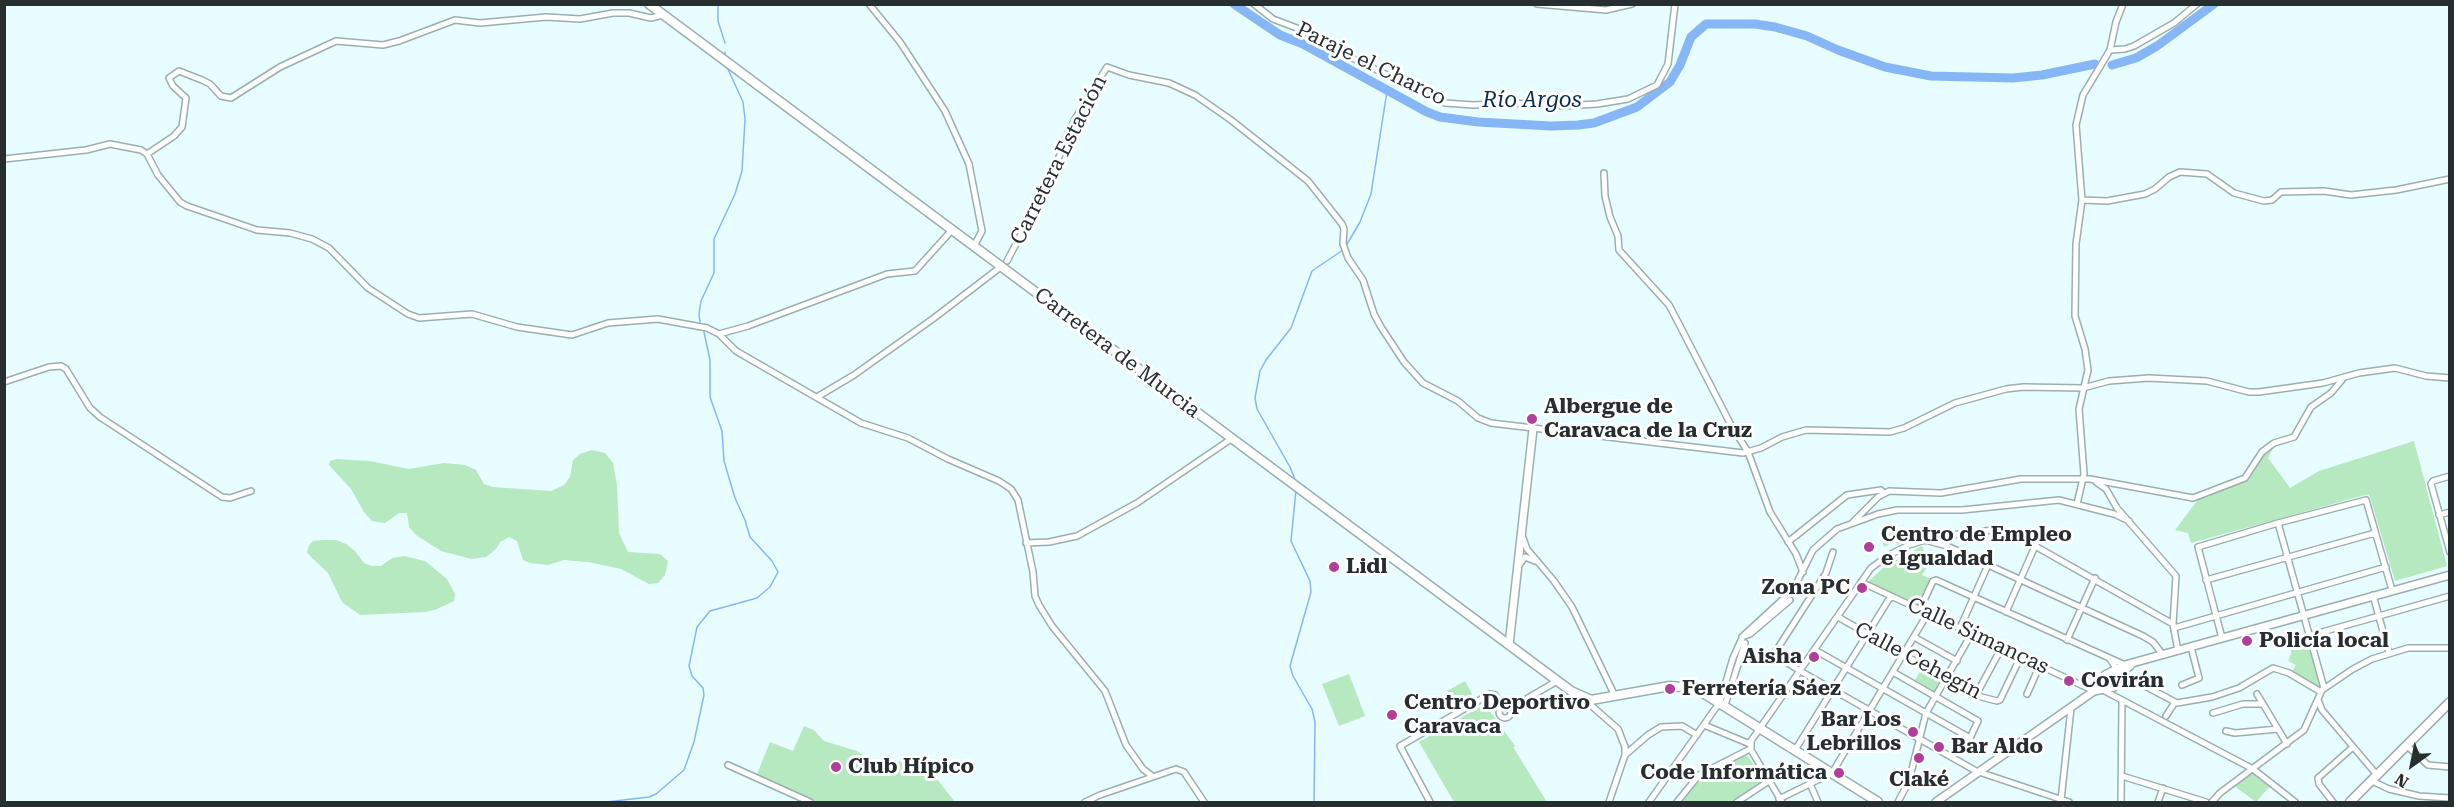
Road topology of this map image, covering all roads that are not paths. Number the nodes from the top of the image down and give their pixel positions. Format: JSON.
{"nodes":[{"id":1,"x":649,"y":4,"type":"edge"},
{"id":2,"x":869,"y":4,"type":"edge"},
{"id":3,"x":1254,"y":4,"type":"edge"},
{"id":4,"x":1537,"y":4,"type":"edge"},
{"id":5,"x":1632,"y":4,"type":"edge"},
{"id":6,"x":1675,"y":4,"type":"edge"},
{"id":7,"x":2123,"y":4,"type":"edge"},
{"id":8,"x":2197,"y":4,"type":"edge"},
{"id":9,"x":663,"y":15,"type":"junction"},
{"id":10,"x":2110,"y":50,"type":"junction"},
{"id":11,"x":147,"y":154,"type":"junction"},
{"id":12,"x":4,"y":159,"type":"edge"},
{"id":13,"x":1604,"y":173,"type":"dead end"},
{"id":14,"x":2450,"y":179,"type":"edge"},
{"id":15,"x":2082,"y":200,"type":"junction"},
{"id":16,"x":952,"y":230,"type":"junction"},
{"id":17,"x":974,"y":246,"type":"junction"},
{"id":18,"x":1004,"y":264,"type":"junction"},
{"id":19,"x":719,"y":334,"type":"junction"},
{"id":20,"x":2450,"y":378,"type":"edge"},
{"id":21,"x":2342,"y":379,"type":"junction"},
{"id":22,"x":4,"y":382,"type":"edge"},
{"id":23,"x":2083,"y":388,"type":"junction"},
{"id":24,"x":817,"y":397,"type":"junction"},
{"id":25,"x":1533,"y":429,"type":"junction"},
{"id":26,"x":1231,"y":439,"type":"junction"},
{"id":27,"x":1748,"y":452,"type":"junction"},
{"id":28,"x":2083,"y":476,"type":"junction"},
{"id":29,"x":2450,"y":476,"type":"edge"},
{"id":30,"x":2090,"y":479,"type":"junction"},
{"id":31,"x":2110,"y":482,"type":"junction"},
{"id":32,"x":251,"y":491,"type":"dead end"},
{"id":33,"x":1884,"y":493,"type":"junction"},
{"id":34,"x":2108,"y":493,"type":"junction"},
{"id":35,"x":2077,"y":504,"type":"junction"},
{"id":36,"x":2115,"y":505,"type":"junction"},
{"id":37,"x":2110,"y":512,"type":"junction"},
{"id":38,"x":2450,"y":512,"type":"edge"},
{"id":39,"x":2439,"y":515,"type":"junction"},
{"id":40,"x":2129,"y":521,"type":"junction"},
{"id":41,"x":1852,"y":523,"type":"junction"},
{"id":42,"x":2278,"y":523,"type":"junction"},
{"id":43,"x":1521,"y":530,"type":"junction"},
{"id":44,"x":2375,"y":533,"type":"junction"},
{"id":45,"x":1788,"y":542,"type":"junction"},
{"id":46,"x":1026,"y":543,"type":"junction"},
{"id":47,"x":2036,"y":544,"type":"junction"},
{"id":48,"x":1947,"y":546,"type":"junction"},
{"id":49,"x":2449,"y":551,"type":"edge"},
{"id":50,"x":1833,"y":552,"type":"dead end"},
{"id":51,"x":2287,"y":558,"type":"junction"},
{"id":52,"x":1539,"y":564,"type":"junction"},
{"id":53,"x":1988,"y":565,"type":"junction"},
{"id":54,"x":2386,"y":567,"type":"junction"},
{"id":55,"x":1517,"y":569,"type":"junction"},
{"id":56,"x":1803,"y":573,"type":"junction"},
{"id":57,"x":2450,"y":575,"type":"edge"},
{"id":58,"x":2095,"y":578,"type":"junction"},
{"id":59,"x":2020,"y":580,"type":"junction"},
{"id":60,"x":2206,"y":580,"type":"junction"},
{"id":61,"x":1861,"y":582,"type":"junction"},
{"id":62,"x":2392,"y":590,"type":"junction"},
{"id":63,"x":2297,"y":593,"type":"junction"},
{"id":64,"x":1891,"y":596,"type":"junction"},
{"id":65,"x":2373,"y":596,"type":"junction"},
{"id":66,"x":2450,"y":596,"type":"edge"},
{"id":67,"x":1974,"y":598,"type":"junction"},
{"id":68,"x":1790,"y":600,"type":"dead end"},
{"id":69,"x":2082,"y":608,"type":"junction"},
{"id":70,"x":1920,"y":609,"type":"junction"},
{"id":71,"x":2006,"y":612,"type":"junction"},
{"id":72,"x":1928,"y":613,"type":"junction"},
{"id":73,"x":2217,"y":615,"type":"junction"},
{"id":74,"x":2303,"y":616,"type":"junction"},
{"id":75,"x":2379,"y":616,"type":"junction"},
{"id":76,"x":1838,"y":617,"type":"junction"},
{"id":77,"x":2174,"y":626,"type":"junction"},
{"id":78,"x":1960,"y":628,"type":"junction"},
{"id":79,"x":1972,"y":633,"type":"junction"},
{"id":80,"x":1868,"y":635,"type":"junction"},
{"id":81,"x":2308,"y":636,"type":"junction"},
{"id":82,"x":1914,"y":637,"type":"junction"},
{"id":83,"x":2222,"y":638,"type":"junction"},
{"id":84,"x":1744,"y":640,"type":"junction"},
{"id":85,"x":2067,"y":640,"type":"junction"},
{"id":86,"x":1509,"y":645,"type":"junction"},
{"id":87,"x":2002,"y":647,"type":"junction"},
{"id":88,"x":2191,"y":647,"type":"junction"},
{"id":89,"x":2450,"y":648,"type":"edge"},
{"id":90,"x":1815,"y":650,"type":"junction"},
{"id":91,"x":2178,"y":651,"type":"junction"},
{"id":92,"x":2389,"y":653,"type":"junction"},
{"id":93,"x":1904,"y":655,"type":"junction"},
{"id":94,"x":2163,"y":655,"type":"junction"},
{"id":95,"x":2021,"y":656,"type":"junction"},
{"id":96,"x":2110,"y":659,"type":"junction"},
{"id":97,"x":1957,"y":661,"type":"junction"},
{"id":98,"x":2040,"y":665,"type":"junction"},
{"id":99,"x":2128,"y":665,"type":"junction"},
{"id":100,"x":1846,"y":668,"type":"junction"},
{"id":101,"x":2116,"y":668,"type":"junction"},
{"id":102,"x":1800,"y":671,"type":"junction"},
{"id":103,"x":1893,"y":672,"type":"junction"},
{"id":104,"x":2106,"y":676,"type":"junction"},
{"id":105,"x":1946,"y":679,"type":"junction"},
{"id":106,"x":2118,"y":679,"type":"junction"},
{"id":107,"x":1557,"y":681,"type":"junction"},
{"id":108,"x":2182,"y":685,"type":"dead end"},
{"id":109,"x":1883,"y":688,"type":"junction"},
{"id":110,"x":1833,"y":690,"type":"junction"},
{"id":111,"x":2322,"y":690,"type":"junction"},
{"id":112,"x":2104,"y":691,"type":"junction"},
{"id":113,"x":2027,"y":694,"type":"dead end"},
{"id":114,"x":2257,"y":694,"type":"dead end"},
{"id":115,"x":1976,"y":695,"type":"junction"},
{"id":116,"x":1615,"y":696,"type":"junction"},
{"id":117,"x":1935,"y":696,"type":"junction"},
{"id":118,"x":1584,"y":699,"type":"junction"},
{"id":119,"x":1601,"y":699,"type":"junction"},
{"id":120,"x":2318,"y":700,"type":"junction"},
{"id":121,"x":2122,"y":701,"type":"junction"},
{"id":122,"x":2175,"y":702,"type":"junction"},
{"id":123,"x":2450,"y":702,"type":"edge"},
{"id":124,"x":1722,"y":704,"type":"junction"},
{"id":125,"x":2263,"y":704,"type":"junction"},
{"id":126,"x":1502,"y":706,"type":"junction"},
{"id":127,"x":1510,"y":708,"type":"junction"},
{"id":128,"x":2071,"y":708,"type":"junction"},
{"id":129,"x":1599,"y":710,"type":"junction"},
{"id":130,"x":1871,"y":710,"type":"junction"},
{"id":131,"x":2212,"y":712,"type":"dead end"},
{"id":132,"x":1926,"y":713,"type":"junction"},
{"id":133,"x":2166,"y":716,"type":"dead end"},
{"id":134,"x":1704,"y":725,"type":"junction"},
{"id":135,"x":1761,"y":728,"type":"junction"},
{"id":136,"x":2278,"y":729,"type":"junction"},
{"id":137,"x":2226,"y":731,"type":"dead end"},
{"id":138,"x":1697,"y":735,"type":"junction"},
{"id":139,"x":1920,"y":738,"type":"junction"},
{"id":140,"x":2287,"y":744,"type":"junction"},
{"id":141,"x":1750,"y":746,"type":"junction"},
{"id":142,"x":2407,"y":746,"type":"junction"},
{"id":143,"x":2353,"y":747,"type":"junction"},
{"id":144,"x":1795,"y":750,"type":"junction"},
{"id":145,"x":1625,"y":755,"type":"junction"},
{"id":146,"x":1994,"y":762,"type":"junction"},
{"id":147,"x":728,"y":765,"type":"dead end"},
{"id":148,"x":1791,"y":766,"type":"dead end"},
{"id":149,"x":1967,"y":766,"type":"junction"},
{"id":150,"x":2450,"y":766,"type":"edge"},
{"id":151,"x":2253,"y":768,"type":"junction"},
{"id":152,"x":1979,"y":772,"type":"junction"},
{"id":153,"x":1832,"y":773,"type":"junction"},
{"id":154,"x":1152,"y":776,"type":"junction"},
{"id":155,"x":2122,"y":776,"type":"junction"},
{"id":156,"x":1994,"y":778,"type":"junction"},
{"id":157,"x":2375,"y":778,"type":"junction"},
{"id":158,"x":1768,"y":779,"type":"junction"},
{"id":159,"x":1966,"y":782,"type":"junction"},
{"id":160,"x":1810,"y":784,"type":"junction"},
{"id":161,"x":2163,"y":789,"type":"junction"},
{"id":162,"x":2061,"y":800,"type":"junction"},
{"id":163,"x":2424,"y":800,"type":"edge"},
{"id":164,"x":2449,"y":800,"type":"edge"},
{"id":165,"x":1781,"y":801,"type":"edge"},
{"id":166,"x":810,"y":802,"type":"edge"},
{"id":167,"x":1085,"y":802,"type":"edge"},
{"id":168,"x":1204,"y":802,"type":"edge"},
{"id":169,"x":1430,"y":802,"type":"edge"},
{"id":170,"x":1609,"y":802,"type":"edge"},
{"id":171,"x":1649,"y":802,"type":"edge"},
{"id":172,"x":1677,"y":802,"type":"edge"},
{"id":173,"x":1737,"y":802,"type":"edge"},
{"id":174,"x":1818,"y":802,"type":"edge"},
{"id":175,"x":1878,"y":802,"type":"edge"},
{"id":176,"x":1898,"y":802,"type":"edge"},
{"id":177,"x":1936,"y":802,"type":"edge"},
{"id":178,"x":2069,"y":802,"type":"edge"},
{"id":179,"x":2121,"y":802,"type":"edge"},
{"id":180,"x":2158,"y":802,"type":"edge"},
{"id":181,"x":2206,"y":802,"type":"edge"},
{"id":182,"x":2212,"y":802,"type":"edge"},
{"id":183,"x":2295,"y":802,"type":"edge"},
{"id":184,"x":2333,"y":802,"type":"edge"},
{"id":185,"x":2350,"y":802,"type":"edge"}],
"edges":[{"from":1,"to":9,"type":"main road","name":"Carretera de Murcia"},
{"from":2,"to":17,"type":"street"},
{"from":3,"to":6,"type":"street","name":"Paraje el Charco"},
{"from":4,"to":5,"type":"street"},
{"from":7,"to":10,"type":"street"},
{"from":8,"to":10,"type":"street"},
{"from":9,"to":11,"type":"street"},
{"from":9,"to":16,"type":"main road","name":"Carretera de Murcia"},
{"from":10,"to":15,"type":"street"},
{"from":11,"to":12,"type":"street"},
{"from":11,"to":19,"type":"street"},
{"from":13,"to":27,"type":"street"},
{"from":14,"to":15,"type":"street"},
{"from":15,"to":23,"type":"street"},
{"from":16,"to":17,"type":"main road","name":"Carretera de Murcia"},
{"from":16,"to":19,"type":"street"},
{"from":17,"to":18,"type":"main road","name":"Carretera de Murcia"},
{"from":18,"to":24,"type":"street"},
{"from":18,"to":25,"type":"street","name":"Carretera Estación"},
{"from":18,"to":26,"type":"main road","name":"Carretera de Murcia"},
{"from":19,"to":24,"type":"street"},
{"from":20,"to":21,"type":"street","name":"Carretera Estación"},
{"from":21,"to":23,"type":"street","name":"Carretera Estación"},
{"from":21,"to":31,"type":"street"},
{"from":22,"to":32,"type":"street"},
{"from":23,"to":27,"type":"street","name":"Carretera Estación"},
{"from":23,"to":28,"type":"street"},
{"from":24,"to":46,"type":"street"},
{"from":25,"to":27,"type":"street","name":"Carretera Estación"},
{"from":25,"to":43,"type":"street"},
{"from":26,"to":46,"type":"street"},
{"from":26,"to":86,"type":"main road","name":"Carretera de Murcia"},
{"from":27,"to":45,"type":"street"},
{"from":28,"to":30,"type":"street"},
{"from":28,"to":33,"type":"street"},
{"from":28,"to":35,"type":"street"},
{"from":29,"to":39,"type":"street"},
{"from":30,"to":31,"type":"street"},
{"from":30,"to":34,"type":"street"},
{"from":31,"to":34,"type":"street"},
{"from":33,"to":41,"type":"street"},
{"from":33,"to":45,"type":"street"},
{"from":34,"to":36,"type":"street"},
{"from":35,"to":37,"type":"street"},
{"from":35,"to":41,"type":"street"},
{"from":36,"to":37,"type":"street"},
{"from":36,"to":40,"type":"street"},
{"from":37,"to":40,"type":"street"},
{"from":38,"to":39,"type":"street"},
{"from":39,"to":49,"type":"street"},
{"from":40,"to":77,"type":"street"},
{"from":41,"to":56,"type":"street"},
{"from":42,"to":44,"type":"street"},
{"from":42,"to":51,"type":"street"},
{"from":42,"to":60,"type":"street"},
{"from":43,"to":52,"type":"street"},
{"from":43,"to":55,"type":"street"},
{"from":44,"to":51,"type":"street"},
{"from":44,"to":54,"type":"street"},
{"from":45,"to":56,"type":"street"},
{"from":46,"to":154,"type":"street"},
{"from":47,"to":48,"type":"street"},
{"from":47,"to":58,"type":"street"},
{"from":47,"to":59,"type":"street"},
{"from":48,"to":53,"type":"street"},
{"from":48,"to":61,"type":"street"},
{"from":50,"to":102,"type":"street"},
{"from":51,"to":60,"type":"street"},
{"from":51,"to":63,"type":"street"},
{"from":52,"to":55,"type":"street"},
{"from":52,"to":116,"type":"street"},
{"from":53,"to":59,"type":"street"},
{"from":53,"to":67,"type":"street"},
{"from":54,"to":62,"type":"street"},
{"from":54,"to":63,"type":"street"},
{"from":55,"to":86,"type":"street"},
{"from":56,"to":84,"type":"street"},
{"from":57,"to":62,"type":"street"},
{"from":58,"to":69,"type":"street"},
{"from":58,"to":77,"type":"street"},
{"from":59,"to":69,"type":"street"},
{"from":59,"to":71,"type":"street"},
{"from":60,"to":73,"type":"street"},
{"from":61,"to":64,"type":"street","name":"Calle Simancas"},
{"from":61,"to":76,"type":"street"},
{"from":62,"to":65,"type":"street"},
{"from":63,"to":73,"type":"street"},
{"from":63,"to":74,"type":"street"},
{"from":64,"to":70,"type":"street","name":"Calle Simancas"},
{"from":64,"to":80,"type":"street"},
{"from":65,"to":74,"type":"street"},
{"from":65,"to":75,"type":"street"},
{"from":66,"to":75,"type":"street"},
{"from":67,"to":70,"type":"street"},
{"from":67,"to":71,"type":"street"},
{"from":67,"to":78,"type":"street"},
{"from":68,"to":84,"type":"street"},
{"from":69,"to":85,"type":"street"},
{"from":69,"to":94,"type":"street"},
{"from":70,"to":72,"type":"street","name":"Calle Simancas"},
{"from":71,"to":85,"type":"street"},
{"from":72,"to":78,"type":"street","name":"Calle Simancas"},
{"from":72,"to":82,"type":"street"},
{"from":73,"to":77,"type":"street"},
{"from":73,"to":83,"type":"street"},
{"from":74,"to":81,"type":"street"},
{"from":74,"to":83,"type":"street"},
{"from":75,"to":81,"type":"street"},
{"from":75,"to":92,"type":"street"},
{"from":76,"to":80,"type":"street","name":"Calle Cehegín"},
{"from":76,"to":90,"type":"street"},
{"from":77,"to":91,"type":"street"},
{"from":78,"to":79,"type":"street","name":"Calle Simancas"},
{"from":79,"to":87,"type":"street","name":"Calle Simancas"},
{"from":79,"to":97,"type":"street"},
{"from":80,"to":93,"type":"street","name":"Calle Cehegín"},
{"from":80,"to":100,"type":"street"},
{"from":81,"to":111,"type":"street"},
{"from":82,"to":93,"type":"street"},
{"from":82,"to":97,"type":"street"},
{"from":83,"to":88,"type":"street"},
{"from":84,"to":124,"type":"street"},
{"from":85,"to":96,"type":"street"},
{"from":86,"to":107,"type":"main road","name":"Carretera de Murcia"},
{"from":87,"to":95,"type":"street","name":"Calle Simancas"},
{"from":87,"to":115,"type":"street"},
{"from":88,"to":91,"type":"street"},
{"from":88,"to":108,"type":"street"},
{"from":89,"to":92,"type":"street"},
{"from":90,"to":100,"type":"street"},
{"from":90,"to":102,"type":"street"},
{"from":91,"to":94,"type":"street"},
{"from":92,"to":111,"type":"street"},
{"from":93,"to":103,"type":"street"},
{"from":93,"to":105,"type":"street","name":"Calle Cehegín"},
{"from":94,"to":99,"type":"street"},
{"from":95,"to":98,"type":"street","name":"Calle Simancas"},
{"from":95,"to":115,"type":"street","name":"Calle Cehegín"},
{"from":96,"to":99,"type":"street"},
{"from":96,"to":101,"type":"street"},
{"from":97,"to":105,"type":"street"},
{"from":98,"to":112,"type":"street","name":"Calle Simancas"},
{"from":98,"to":113,"type":"street"},
{"from":99,"to":101,"type":"street"},
{"from":99,"to":106,"type":"street"},
{"from":100,"to":109,"type":"street"},
{"from":100,"to":110,"type":"street"},
{"from":101,"to":104,"type":"street"},
{"from":101,"to":106,"type":"street"},
{"from":102,"to":110,"type":"street"},
{"from":102,"to":135,"type":"street"},
{"from":103,"to":109,"type":"street"},
{"from":103,"to":117,"type":"street"},
{"from":104,"to":106,"type":"street"},
{"from":104,"to":112,"type":"street"},
{"from":104,"to":112,"type":"street"},
{"from":105,"to":115,"type":"street","name":"Calle Cehegín"},
{"from":105,"to":117,"type":"street"},
{"from":106,"to":112,"type":"street"},
{"from":106,"to":122,"type":"street"},
{"from":107,"to":118,"type":"main road","name":"Carretera de Murcia"},
{"from":107,"to":127,"type":"street"},
{"from":109,"to":130,"type":"street"},
{"from":109,"to":132,"type":"street"},
{"from":110,"to":130,"type":"street"},
{"from":110,"to":144,"type":"street"},
{"from":111,"to":120,"type":"street"},
{"from":111,"to":122,"type":"street"},
{"from":112,"to":121,"type":"street","name":"Calle Simancas"},
{"from":112,"to":128,"type":"street"},
{"from":114,"to":125,"type":"street"},
{"from":116,"to":119,"type":"main road"},
{"from":116,"to":124,"type":"main road"},
{"from":117,"to":132,"type":"street"},
{"from":117,"to":132,"type":"street"},
{"from":118,"to":119,"type":"main road"},
{"from":118,"to":129,"type":"street"},
{"from":119,"to":129,"type":"street"},
{"from":120,"to":140,"type":"street"},
{"from":120,"to":143,"type":"street"},
{"from":121,"to":151,"type":"street","name":"Calle Simancas"},
{"from":121,"to":155,"type":"street"},
{"from":122,"to":133,"type":"street"},
{"from":123,"to":142,"type":"main road"},
{"from":124,"to":134,"type":"street"},
{"from":124,"to":135,"type":"main road"},
{"from":125,"to":131,"type":"street"},
{"from":125,"to":136,"type":"street"},
{"from":126,"to":127,"type":"street"},
{"from":126,"to":127,"type":"street"},
{"from":126,"to":169,"type":"street"},
{"from":128,"to":146,"type":"street"},
{"from":128,"to":162,"type":"street"},
{"from":129,"to":145,"type":"street"},
{"from":130,"to":139,"type":"street"},
{"from":130,"to":153,"type":"street"},
{"from":132,"to":139,"type":"street"},
{"from":134,"to":138,"type":"street"},
{"from":134,"to":141,"type":"street"},
{"from":135,"to":141,"type":"street"},
{"from":135,"to":144,"type":"main road"},
{"from":136,"to":137,"type":"street"},
{"from":136,"to":140,"type":"street"},
{"from":138,"to":145,"type":"street"},
{"from":138,"to":171,"type":"street"},
{"from":139,"to":149,"type":"street"},
{"from":139,"to":176,"type":"street"},
{"from":140,"to":151,"type":"street"},
{"from":141,"to":158,"type":"street"},
{"from":141,"to":172,"type":"street"},
{"from":142,"to":150,"type":"street"},
{"from":142,"to":157,"type":"main road"},
{"from":143,"to":157,"type":"street"},
{"from":143,"to":184,"type":"street"},
{"from":144,"to":153,"type":"main road"},
{"from":145,"to":170,"type":"street"},
{"from":146,"to":152,"type":"street"},
{"from":146,"to":156,"type":"street"},
{"from":147,"to":166,"type":"street"},
{"from":148,"to":158,"type":"street"},
{"from":149,"to":152,"type":"street"},
{"from":149,"to":159,"type":"street"},
{"from":151,"to":182,"type":"street"},
{"from":151,"to":183,"type":"street","name":"Calle Simancas"},
{"from":152,"to":156,"type":"street"},
{"from":152,"to":159,"type":"street"},
{"from":153,"to":160,"type":"street"},
{"from":153,"to":175,"type":"main road"},
{"from":154,"to":167,"type":"street"},
{"from":154,"to":168,"type":"street"},
{"from":155,"to":161,"type":"street"},
{"from":155,"to":179,"type":"street"},
{"from":156,"to":162,"type":"street"},
{"from":157,"to":163,"type":"street"},
{"from":157,"to":185,"type":"main road"},
{"from":158,"to":165,"type":"street"},
{"from":158,"to":173,"type":"street"},
{"from":159,"to":177,"type":"street"},
{"from":160,"to":165,"type":"street"},
{"from":160,"to":174,"type":"street"},
{"from":161,"to":180,"type":"street"},
{"from":161,"to":181,"type":"street"},
{"from":162,"to":178,"type":"street"},
{"from":163,"to":164,"type":"street"}]}
